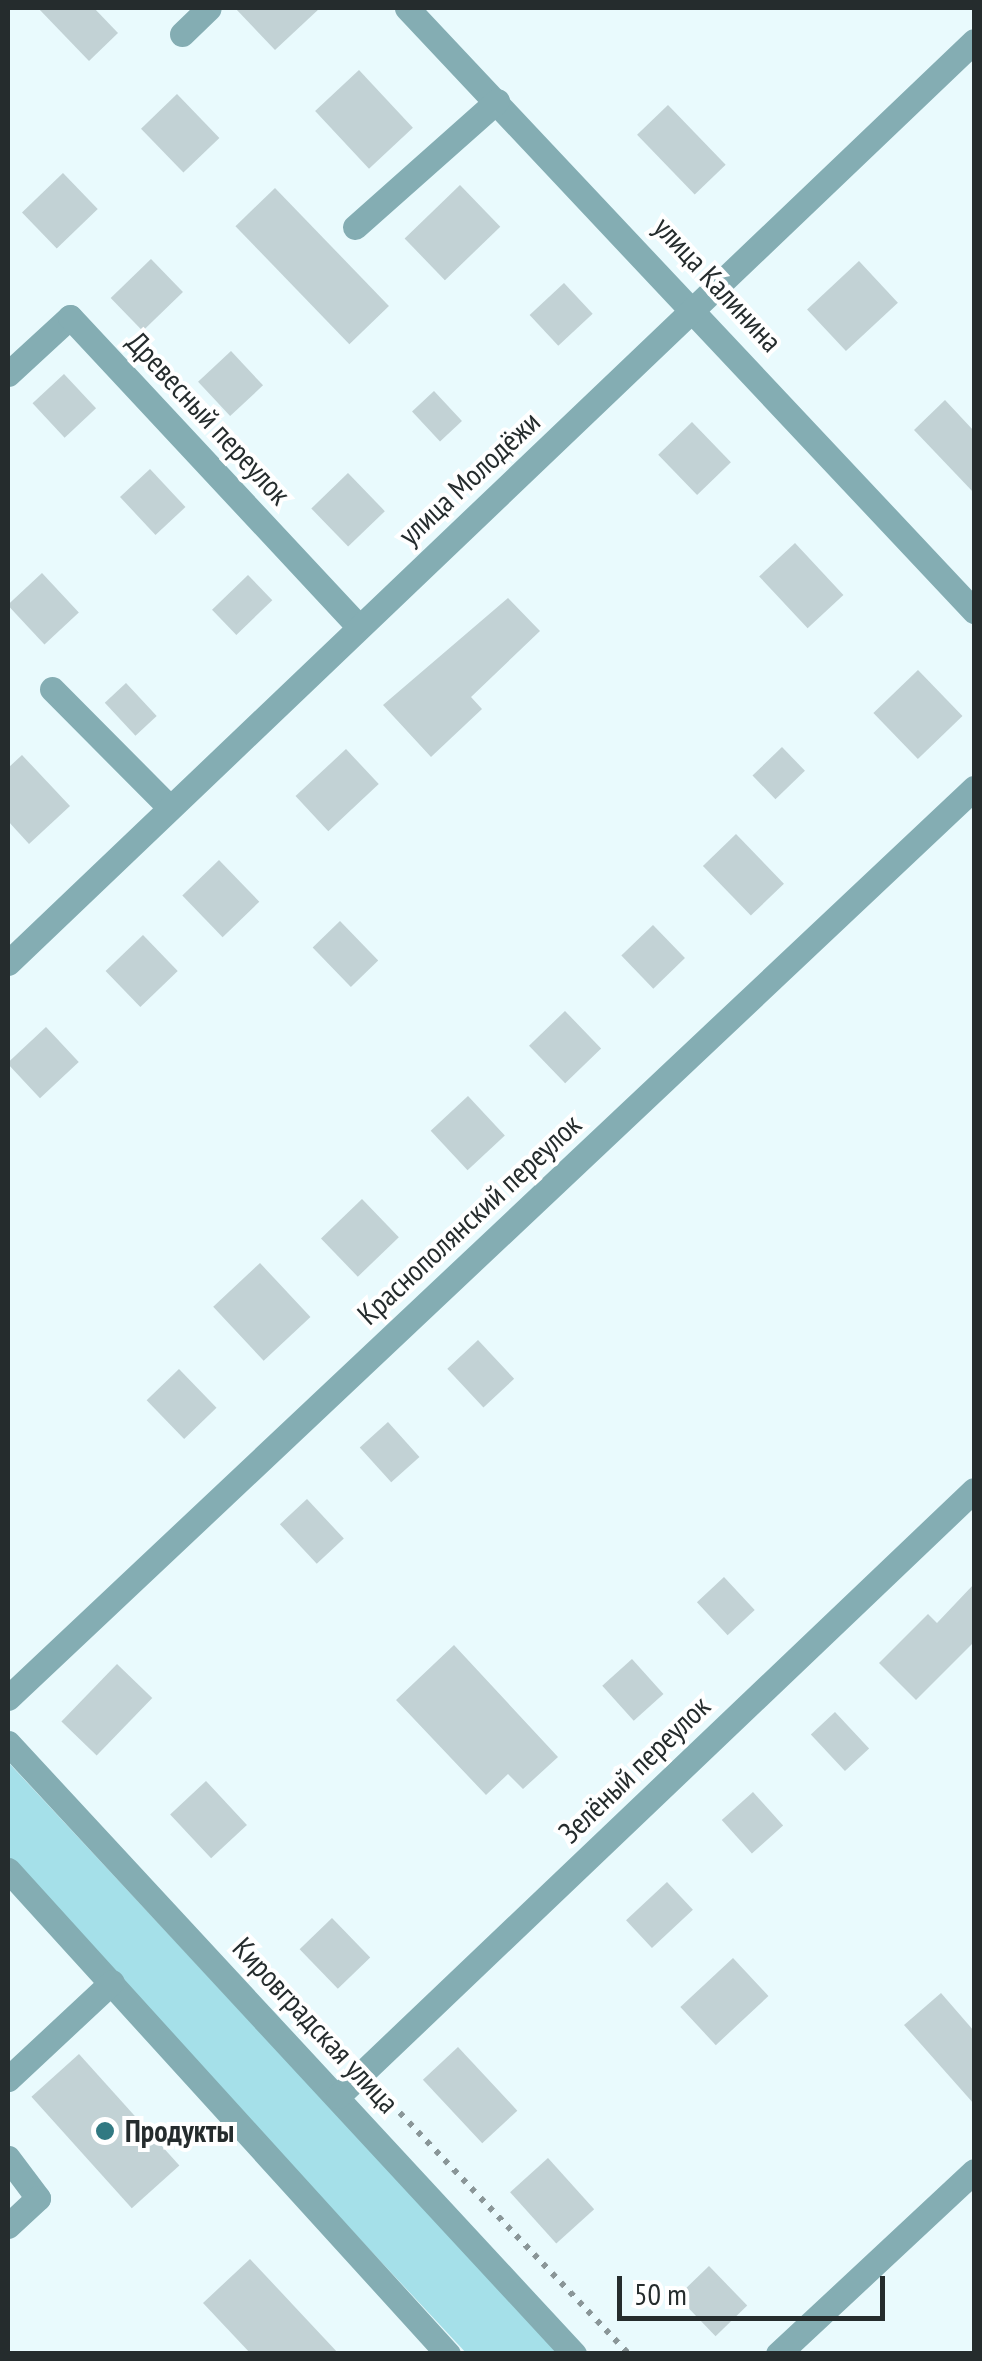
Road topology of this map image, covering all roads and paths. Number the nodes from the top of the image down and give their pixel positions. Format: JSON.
{"nodes":[{"id":1,"x":208,"y":8,"type":"edge"},
{"id":2,"x":407,"y":8,"type":"edge"},
{"id":3,"x":182,"y":34,"type":"dead end"},
{"id":4,"x":974,"y":41,"type":"edge"},
{"id":5,"x":497,"y":101,"type":"junction"},
{"id":6,"x":355,"y":228,"type":"dead end"},
{"id":7,"x":700,"y":310,"type":"junction"},
{"id":8,"x":8,"y":374,"type":"edge"},
{"id":9,"x":974,"y":610,"type":"edge"},
{"id":10,"x":357,"y":625,"type":"junction"},
{"id":11,"x":52,"y":689,"type":"dead end"},
{"id":12,"x":974,"y":788,"type":"edge"},
{"id":13,"x":169,"y":807,"type":"junction"},
{"id":14,"x":8,"y":963,"type":"edge"},
{"id":15,"x":974,"y":1490,"type":"edge"},
{"id":16,"x":8,"y":1698,"type":"edge"},
{"id":17,"x":8,"y":1743,"type":"edge"},
{"id":18,"x":8,"y":1870,"type":"edge"},
{"id":19,"x":267,"y":1973,"type":"dead end"},
{"id":20,"x":112,"y":1982,"type":"junction"},
{"id":21,"x":362,"y":2073,"type":"junction"},
{"id":22,"x":8,"y":2079,"type":"edge"},
{"id":23,"x":338,"y":2096,"type":"junction"},
{"id":24,"x":8,"y":2158,"type":"edge"},
{"id":25,"x":974,"y":2171,"type":"edge"},
{"id":26,"x":8,"y":2226,"type":"edge"},
{"id":27,"x":448,"y":2354,"type":"edge"},
{"id":28,"x":574,"y":2354,"type":"edge"},
{"id":29,"x":629,"y":2354,"type":"edge"},
{"id":30,"x":778,"y":2354,"type":"edge"}],
"edges":[{"from":1,"to":3,"type":"street"},
{"from":2,"to":5,"type":"street","name":"улица Калинина"},
{"from":4,"to":7,"type":"street","name":"улица Молодёжи"},
{"from":5,"to":6,"type":"street"},
{"from":5,"to":7,"type":"street","name":"улица Калинина"},
{"from":7,"to":9,"type":"street","name":"улица Калинина"},
{"from":7,"to":10,"type":"street","name":"улица Молодёжи"},
{"from":8,"to":10,"type":"street","name":"Древесный переулок"},
{"from":10,"to":13,"type":"street","name":"улица Молодёжи"},
{"from":11,"to":13,"type":"street"},
{"from":12,"to":16,"type":"street","name":"Краснополянский переулок"},
{"from":13,"to":14,"type":"street","name":"улица Молодёжи"},
{"from":15,"to":21,"type":"street","name":"Зелёный переулок"},
{"from":17,"to":23,"type":"street","name":"Кировградская улица"},
{"from":18,"to":20,"type":"street"},
{"from":19,"to":21,"type":"path"},
{"from":20,"to":22,"type":"street"},
{"from":20,"to":27,"type":"street"},
{"from":21,"to":23,"type":"street","name":"Зелёный переулок"},
{"from":21,"to":29,"type":"path"},
{"from":23,"to":28,"type":"street","name":"Кировградская улица"},
{"from":24,"to":26,"type":"street"},
{"from":25,"to":30,"type":"street"}]}
